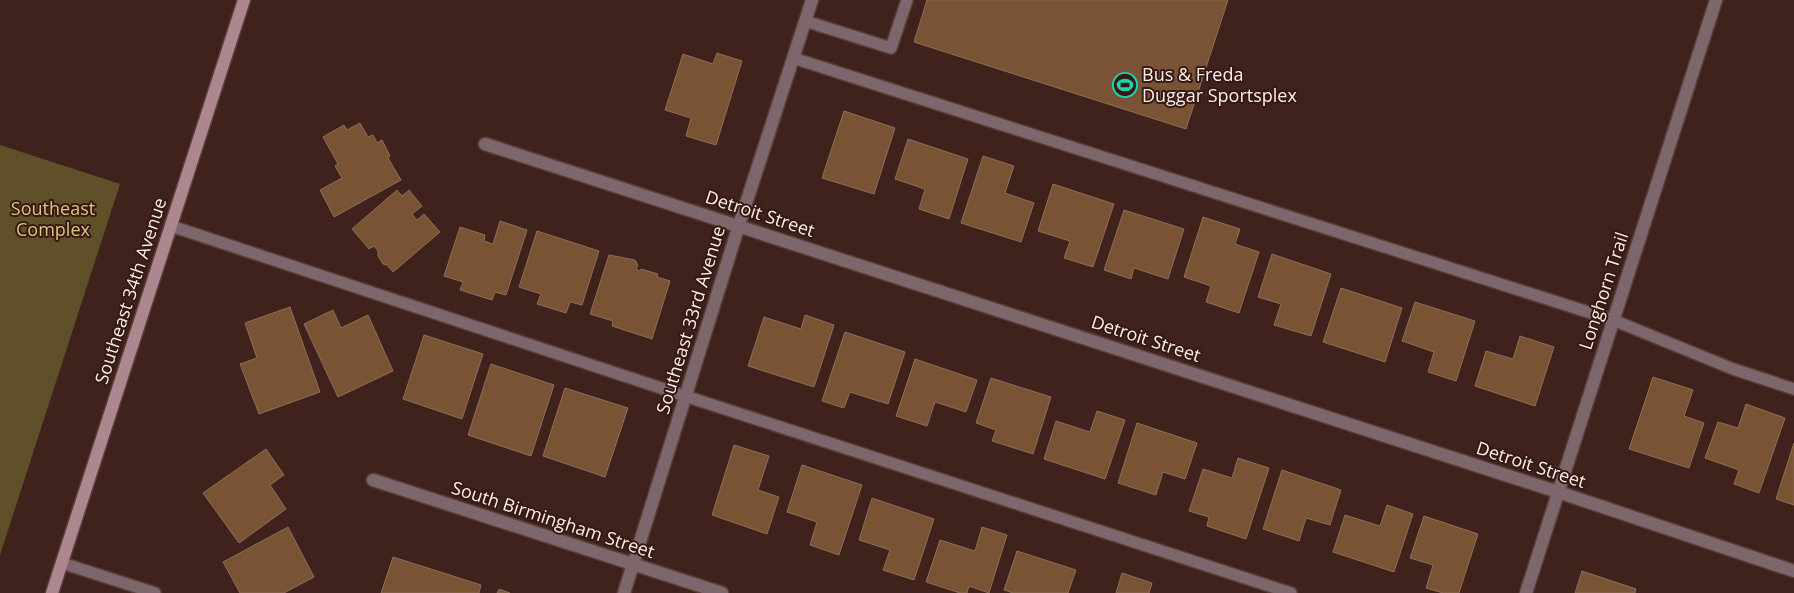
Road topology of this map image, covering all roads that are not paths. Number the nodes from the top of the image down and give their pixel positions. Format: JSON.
{"nodes":[{"id":1,"x":244,"y":0,"type":"edge"},
{"id":2,"x":812,"y":0,"type":"edge"},
{"id":3,"x":907,"y":0,"type":"edge"},
{"id":4,"x":1716,"y":0,"type":"edge"},
{"id":5,"x":805,"y":21,"type":"junction"},
{"id":6,"x":793,"y":58,"type":"junction"},
{"id":7,"x":485,"y":144,"type":"dead end"},
{"id":8,"x":739,"y":225,"type":"junction"},
{"id":9,"x":171,"y":226,"type":"junction"},
{"id":10,"x":1613,"y":320,"type":"junction"},
{"id":11,"x":1794,"y":389,"type":"edge"},
{"id":12,"x":685,"y":396,"type":"junction"},
{"id":13,"x":373,"y":480,"type":"dead end"},
{"id":14,"x":1558,"y":492,"type":"junction"},
{"id":15,"x":62,"y":563,"type":"junction"},
{"id":16,"x":633,"y":564,"type":"junction"},
{"id":17,"x":1794,"y":571,"type":"edge"},
{"id":18,"x":52,"y":593,"type":"edge"},
{"id":19,"x":155,"y":593,"type":"edge"},
{"id":20,"x":624,"y":593,"type":"edge"},
{"id":21,"x":722,"y":593,"type":"edge"},
{"id":22,"x":1291,"y":593,"type":"edge"},
{"id":23,"x":1526,"y":593,"type":"edge"}],
"edges":[{"from":1,"to":9,"type":"main road","name":"Southeast 34th Avenue"},
{"from":2,"to":5,"type":"street","name":"Southeast 33rd Avenue"},
{"from":3,"to":5,"type":"lane"},
{"from":4,"to":10,"type":"street","name":"Longhorn Trail"},
{"from":5,"to":6,"type":"street","name":"Southeast 33rd Avenue"},
{"from":6,"to":8,"type":"street","name":"Southeast 33rd Avenue"},
{"from":6,"to":10,"type":"lane"},
{"from":7,"to":8,"type":"street","name":"Detroit Street"},
{"from":8,"to":12,"type":"street","name":"Southeast 33rd Avenue"},
{"from":8,"to":14,"type":"street","name":"Detroit Street"},
{"from":9,"to":12,"type":"lane"},
{"from":9,"to":15,"type":"main road","name":"Southeast 34th Avenue"},
{"from":10,"to":11,"type":"lane"},
{"from":10,"to":14,"type":"street","name":"Longhorn Trail"},
{"from":12,"to":16,"type":"street","name":"Southeast 33rd Avenue"},
{"from":12,"to":22,"type":"lane"},
{"from":13,"to":16,"type":"street","name":"South Birmingham Street"},
{"from":14,"to":17,"type":"street","name":"Detroit Street"},
{"from":14,"to":23,"type":"street","name":"Longhorn Trail"},
{"from":15,"to":18,"type":"main road","name":"Southeast 34th Avenue"},
{"from":15,"to":19,"type":"lane"},
{"from":16,"to":20,"type":"street","name":"Southeast 33rd Avenue"},
{"from":16,"to":21,"type":"street","name":"South Birmingham Street"}]}
